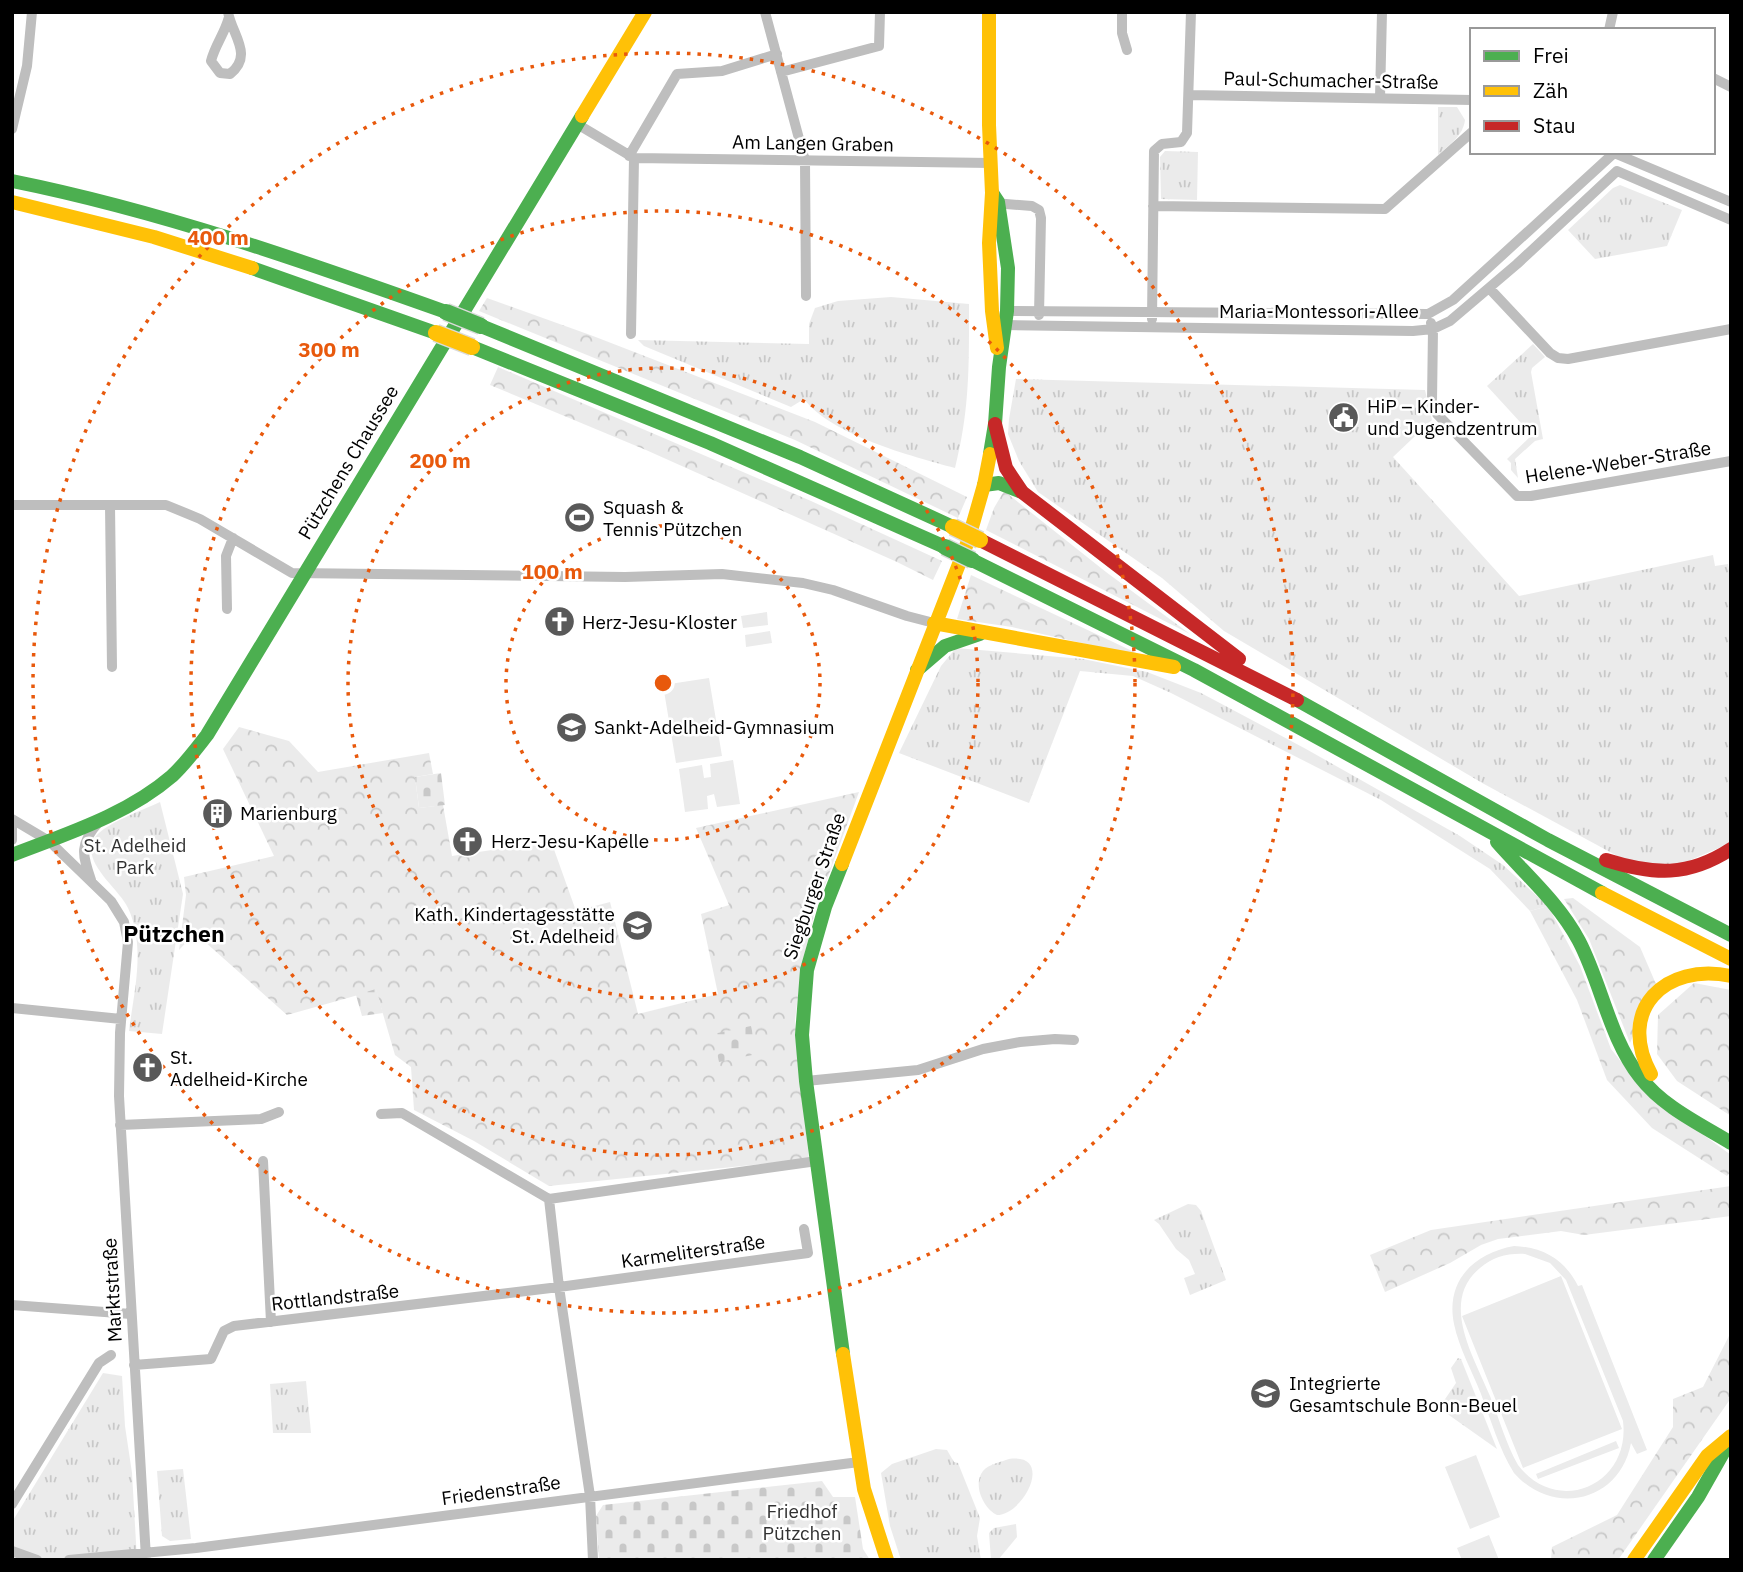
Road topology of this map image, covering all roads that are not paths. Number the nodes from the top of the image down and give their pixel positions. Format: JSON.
{"nodes":[{"id":1,"x":32,"y":12,"type":"edge"},
{"id":2,"x":645,"y":12,"type":"edge"},
{"id":3,"x":765,"y":12,"type":"edge"},
{"id":4,"x":880,"y":12,"type":"edge"},
{"id":5,"x":989,"y":12,"type":"edge"},
{"id":6,"x":1122,"y":12,"type":"edge"},
{"id":7,"x":1191,"y":12,"type":"edge"},
{"id":8,"x":1382,"y":12,"type":"edge"},
{"id":9,"x":228,"y":15,"type":"edge"},
{"id":10,"x":1127,"y":50,"type":"dead end"},
{"id":11,"x":777,"y":54,"type":"junction"},
{"id":12,"x":781,"y":72,"type":"junction"},
{"id":13,"x":1715,"y":79,"type":"edge"},
{"id":14,"x":1731,"y":87,"type":"edge"},
{"id":15,"x":1190,"y":95,"type":"junction"},
{"id":16,"x":1380,"y":99,"type":"junction"},
{"id":17,"x":1470,"y":100,"type":"edge"},
{"id":18,"x":577,"y":124,"type":"junction"},
{"id":19,"x":12,"y":130,"type":"edge"},
{"id":20,"x":1470,"y":134,"type":"edge"},
{"id":21,"x":1613,"y":154,"type":"edge"},
{"id":22,"x":1614,"y":154,"type":"edge"},
{"id":23,"x":1616,"y":154,"type":"edge"},
{"id":24,"x":631,"y":157,"type":"junction"},
{"id":25,"x":805,"y":160,"type":"junction"},
{"id":26,"x":990,"y":163,"type":"junction"},
{"id":27,"x":1617,"y":171,"type":"junction"},
{"id":28,"x":14,"y":181,"type":"edge"},
{"id":29,"x":994,"y":200,"type":"junction"},
{"id":30,"x":12,"y":202,"type":"edge"},
{"id":31,"x":1731,"y":202,"type":"edge"},
{"id":32,"x":1153,"y":206,"type":"junction"},
{"id":33,"x":1731,"y":220,"type":"edge"},
{"id":34,"x":1489,"y":288,"type":"junction"},
{"id":35,"x":807,"y":296,"type":"dead end"},
{"id":36,"x":1040,"y":311,"type":"junction"},
{"id":37,"x":1152,"y":312,"type":"junction"},
{"id":38,"x":1428,"y":314,"type":"junction"},
{"id":39,"x":1001,"y":316,"type":"junction"},
{"id":40,"x":1039,"y":325,"type":"junction"},
{"id":41,"x":1152,"y":328,"type":"junction"},
{"id":42,"x":1433,"y":329,"type":"junction"},
{"id":43,"x":1731,"y":329,"type":"edge"},
{"id":44,"x":631,"y":334,"type":"dead end"},
{"id":45,"x":995,"y":424,"type":"junction"},
{"id":46,"x":1731,"y":461,"type":"edge"},
{"id":47,"x":984,"y":485,"type":"junction"},
{"id":48,"x":1022,"y":492,"type":"junction"},
{"id":49,"x":12,"y":505,"type":"edge"},
{"id":50,"x":110,"y":505,"type":"junction"},
{"id":51,"x":233,"y":538,"type":"junction"},
{"id":52,"x":305,"y":575,"type":"junction"},
{"id":53,"x":228,"y":609,"type":"dead end"},
{"id":54,"x":934,"y":623,"type":"junction"},
{"id":55,"x":985,"y":633,"type":"junction"},
{"id":56,"x":112,"y":667,"type":"dead end"},
{"id":57,"x":917,"y":670,"type":"junction"},
{"id":58,"x":1194,"y":670,"type":"junction"},
{"id":59,"x":1285,"y":693,"type":"junction"},
{"id":60,"x":105,"y":815,"type":"junction"},
{"id":61,"x":12,"y":818,"type":"edge"},
{"id":62,"x":12,"y":827,"type":"edge"},
{"id":63,"x":1487,"y":831,"type":"junction"},
{"id":64,"x":12,"y":840,"type":"edge"},
{"id":65,"x":1548,"y":840,"type":"junction"},
{"id":66,"x":49,"y":841,"type":"junction"},
{"id":67,"x":1731,"y":849,"type":"edge"},
{"id":68,"x":12,"y":855,"type":"edge"},
{"id":69,"x":92,"y":883,"type":"junction"},
{"id":70,"x":1731,"y":935,"type":"edge"},
{"id":71,"x":1731,"y":959,"type":"edge"},
{"id":72,"x":1731,"y":976,"type":"edge"},
{"id":73,"x":12,"y":1008,"type":"edge"},
{"id":74,"x":121,"y":1019,"type":"junction"},
{"id":75,"x":1074,"y":1040,"type":"dead end"},
{"id":76,"x":806,"y":1081,"type":"junction"},
{"id":77,"x":279,"y":1112,"type":"dead end"},
{"id":78,"x":381,"y":1114,"type":"dead end"},
{"id":79,"x":120,"y":1125,"type":"junction"},
{"id":80,"x":1731,"y":1131,"type":"edge"},
{"id":81,"x":1731,"y":1143,"type":"edge"},
{"id":82,"x":263,"y":1161,"type":"dead end"},
{"id":83,"x":817,"y":1161,"type":"junction"},
{"id":84,"x":549,"y":1199,"type":"junction"},
{"id":85,"x":804,"y":1229,"type":"dead end"},
{"id":86,"x":559,"y":1287,"type":"junction"},
{"id":87,"x":12,"y":1305,"type":"edge"},
{"id":88,"x":131,"y":1314,"type":"junction"},
{"id":89,"x":271,"y":1322,"type":"junction"},
{"id":90,"x":111,"y":1355,"type":"dead end"},
{"id":91,"x":134,"y":1365,"type":"junction"},
{"id":92,"x":1731,"y":1437,"type":"edge"},
{"id":93,"x":859,"y":1462,"type":"junction"},
{"id":94,"x":590,"y":1496,"type":"junction"},
{"id":95,"x":12,"y":1504,"type":"edge"},
{"id":96,"x":12,"y":1551,"type":"edge"},
{"id":97,"x":146,"y":1557,"type":"edge"},
{"id":98,"x":37,"y":1560,"type":"edge"},
{"id":99,"x":69,"y":1560,"type":"edge"},
{"id":100,"x":593,"y":1560,"type":"edge"},
{"id":101,"x":887,"y":1560,"type":"edge"},
{"id":102,"x":1634,"y":1560,"type":"edge"},
{"id":103,"x":1654,"y":1560,"type":"edge"}],
"edges":[{"from":1,"to":19,"type":"street"},
{"from":2,"to":18,"type":"main road","name":"Pützchens Chaussee"},
{"from":3,"to":11,"type":"street"},
{"from":4,"to":12,"type":"street"},
{"from":5,"to":26,"type":"main road","name":"Siegburger Straße"},
{"from":6,"to":10,"type":"street"},
{"from":7,"to":15,"type":"street"},
{"from":8,"to":16,"type":"street"},
{"from":9,"to":9,"type":"street"},
{"from":11,"to":12,"type":"street"},
{"from":11,"to":24,"type":"street"},
{"from":12,"to":25,"type":"street"},
{"from":13,"to":14,"type":"street"},
{"from":15,"to":16,"type":"street","name":"Paul-Schumacher-Straße"},
{"from":15,"to":32,"type":"street"},
{"from":16,"to":17,"type":"street","name":"Paul-Schumacher-Straße"},
{"from":18,"to":24,"type":"street"},
{"from":18,"to":52,"type":"main road","name":"Pützchens Chaussee"},
{"from":20,"to":32,"type":"street"},
{"from":21,"to":38,"type":"street","name":"Maria-Montessori-Allee"},
{"from":22,"to":27,"type":"street"},
{"from":23,"to":31,"type":"street"},
{"from":24,"to":25,"type":"street","name":"Am Langen Graben"},
{"from":24,"to":44,"type":"street"},
{"from":25,"to":26,"type":"street","name":"Am Langen Graben"},
{"from":25,"to":35,"type":"street"},
{"from":26,"to":29,"type":"main road","name":"Siegburger Straße"},
{"from":27,"to":33,"type":"street"},
{"from":27,"to":34,"type":"street","name":"Maria-Montessori-Allee"},
{"from":28,"to":59,"type":"main road","bridge":true},
{"from":29,"to":36,"type":"street"},
{"from":29,"to":39,"type":"main road","name":"Siegburger Straße"},
{"from":30,"to":58,"type":"main road","bridge":true},
{"from":32,"to":37,"type":"street"},
{"from":34,"to":42,"type":"street","name":"Maria-Montessori-Allee"},
{"from":34,"to":43,"type":"street"},
{"from":36,"to":37,"type":"street","name":"Maria-Montessori-Allee"},
{"from":36,"to":39,"type":"street","name":"Maria-Montessori-Allee"},
{"from":36,"to":40,"type":"street"},
{"from":37,"to":38,"type":"street","name":"Maria-Montessori-Allee"},
{"from":37,"to":41,"type":"street"},
{"from":38,"to":42,"type":"street","name":"Helene-Weber-Straße"},
{"from":39,"to":40,"type":"street","name":"Maria-Montessori-Allee"},
{"from":39,"to":45,"type":"main road","name":"Siegburger Straße"},
{"from":40,"to":41,"type":"street","name":"Maria-Montessori-Allee"},
{"from":41,"to":42,"type":"street","name":"Maria-Montessori-Allee"},
{"from":42,"to":46,"type":"street","name":"Helene-Weber-Straße"},
{"from":45,"to":47,"type":"main road","name":"Siegburger Straße"},
{"from":45,"to":48,"type":"main road"},
{"from":47,"to":48,"type":"main road"},
{"from":47,"to":54,"type":"main road","name":"Siegburger Straße"},
{"from":48,"to":59,"type":"main road"},
{"from":49,"to":50,"type":"street"},
{"from":50,"to":51,"type":"street"},
{"from":50,"to":56,"type":"street"},
{"from":51,"to":52,"type":"street"},
{"from":51,"to":53,"type":"street"},
{"from":52,"to":54,"type":"street"},
{"from":52,"to":60,"type":"main road","name":"Pützchens Chaussee"},
{"from":54,"to":55,"type":"main road"},
{"from":54,"to":57,"type":"main road","name":"Siegburger Straße"},
{"from":55,"to":57,"type":"main road"},
{"from":55,"to":58,"type":"main road"},
{"from":57,"to":76,"type":"main road","name":"Siegburger Straße"},
{"from":58,"to":63,"type":"main road"},
{"from":59,"to":65,"type":"main road"},
{"from":60,"to":66,"type":"main road","name":"Pützchens Chaussee"},
{"from":60,"to":69,"type":"street"},
{"from":61,"to":66,"type":"street","name":"Marktstraße"},
{"from":62,"to":64,"type":"street"},
{"from":63,"to":71,"type":"main road"},
{"from":63,"to":81,"type":"main road"},
{"from":65,"to":67,"type":"main road"},
{"from":65,"to":70,"type":"main road"},
{"from":66,"to":68,"type":"main road","name":"Pützchens Chaussee"},
{"from":66,"to":69,"type":"street","name":"Marktstraße"},
{"from":69,"to":74,"type":"street","name":"Marktstraße"},
{"from":72,"to":80,"type":"main road"},
{"from":73,"to":74,"type":"street"},
{"from":74,"to":79,"type":"street","name":"Marktstraße"},
{"from":75,"to":76,"type":"street"},
{"from":76,"to":83,"type":"main road","name":"Siegburger Straße"},
{"from":77,"to":79,"type":"street"},
{"from":78,"to":84,"type":"street"},
{"from":79,"to":88,"type":"street","name":"Marktstraße"},
{"from":82,"to":89,"type":"street"},
{"from":83,"to":84,"type":"street"},
{"from":83,"to":93,"type":"main road","name":"Siegburger Straße"},
{"from":84,"to":86,"type":"street"},
{"from":85,"to":86,"type":"street","name":"Karmeliterstraße"},
{"from":86,"to":89,"type":"street","name":"Rottlandstraße"},
{"from":86,"to":94,"type":"street"},
{"from":87,"to":88,"type":"street"},
{"from":88,"to":91,"type":"street","name":"Marktstraße"},
{"from":89,"to":91,"type":"street","name":"Rottlandstraße"},
{"from":90,"to":95,"type":"street"},
{"from":91,"to":97,"type":"street","name":"Marktstraße"},
{"from":92,"to":102,"type":"main road"},
{"from":92,"to":103,"type":"main road"},
{"from":93,"to":94,"type":"street","name":"Friedenstraße"},
{"from":93,"to":101,"type":"main road","name":"Siegburger Straße"},
{"from":94,"to":97,"type":"street","name":"Friedenstraße"},
{"from":94,"to":100,"type":"street"},
{"from":96,"to":98,"type":"street"},
{"from":97,"to":99,"type":"street","name":"Friedenstraße"}]}
